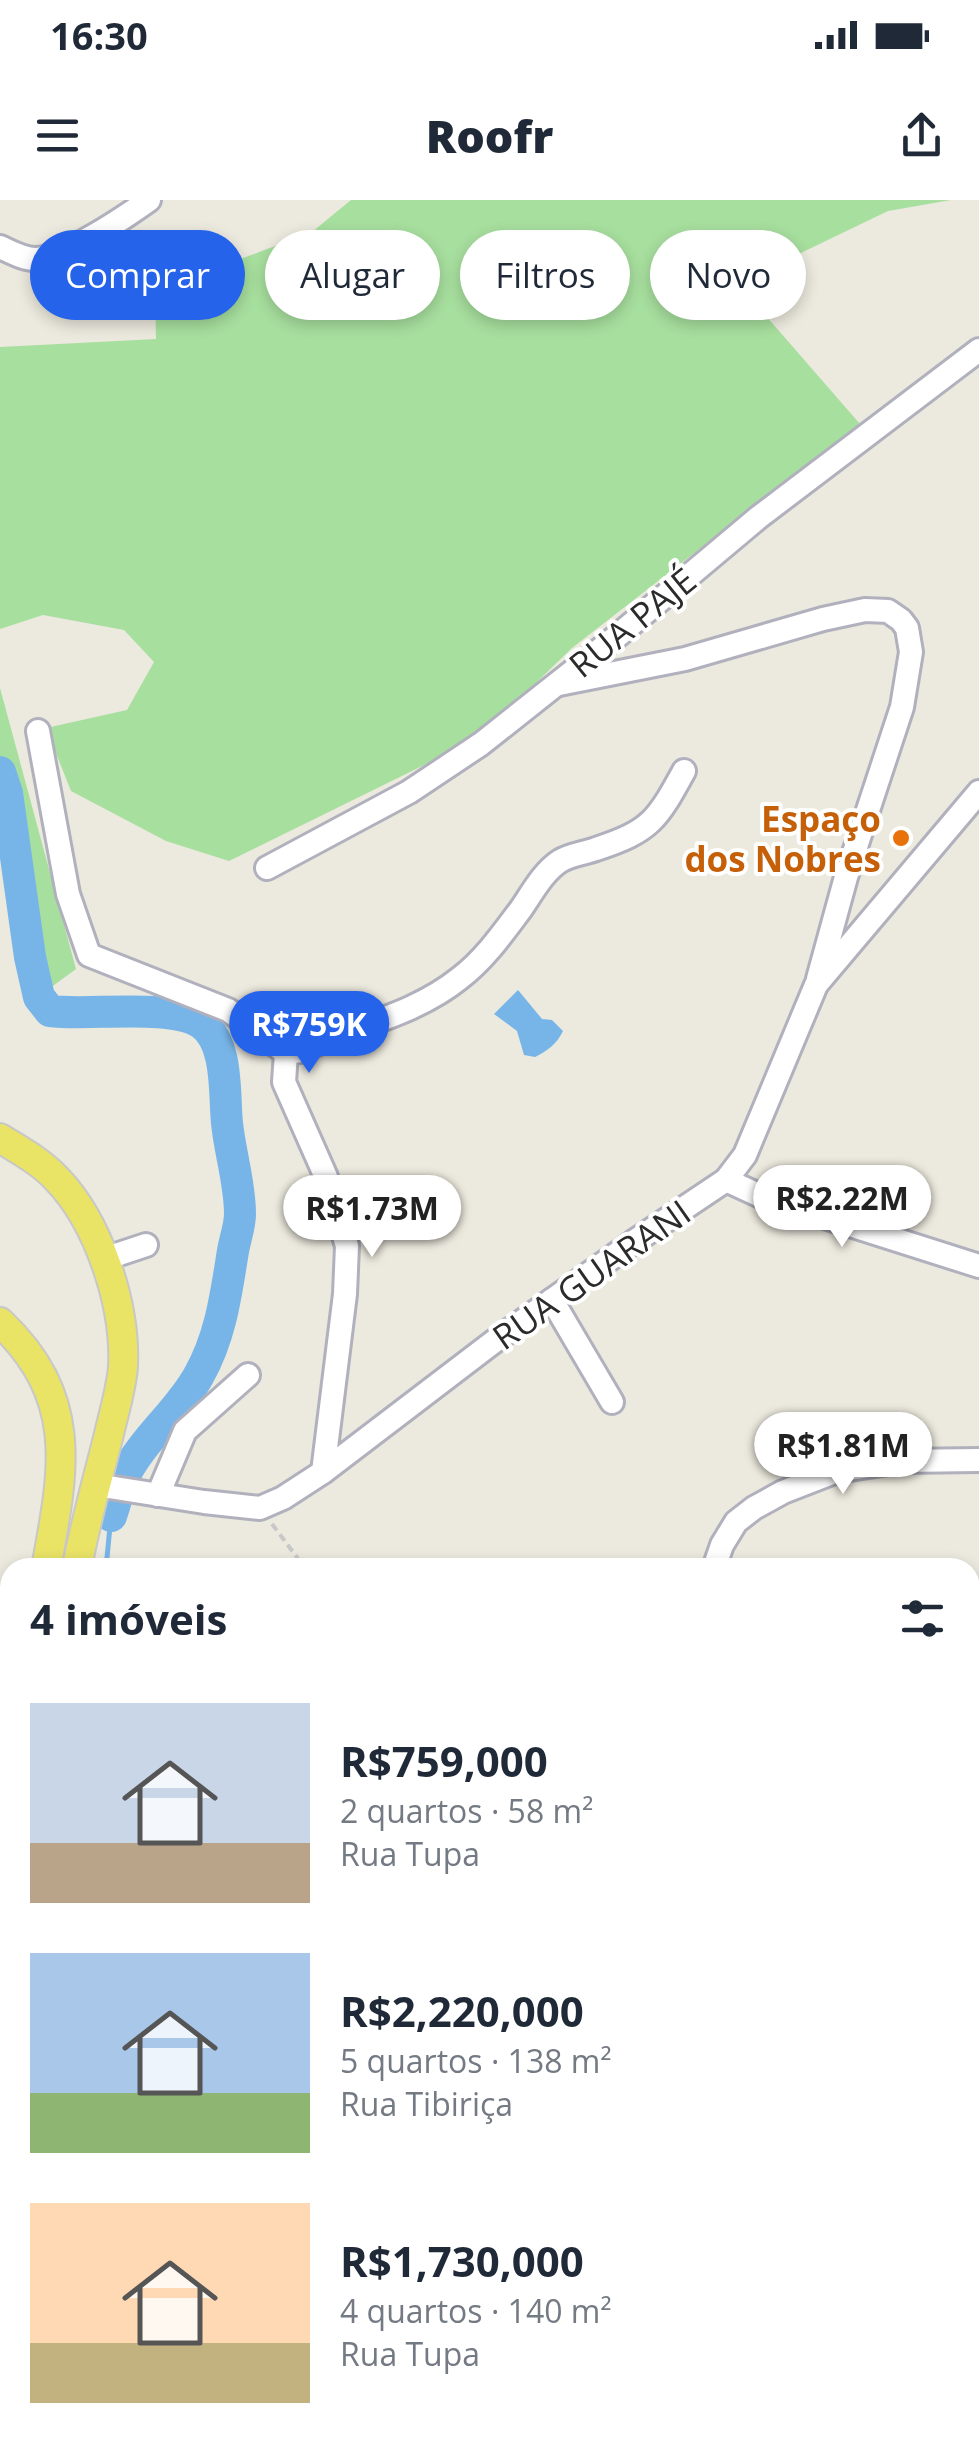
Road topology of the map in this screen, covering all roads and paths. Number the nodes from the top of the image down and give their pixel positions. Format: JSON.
{"nodes":[{"id":1,"x":149,"y":200,"type":"edge"},
{"id":2,"x":0,"y":247,"type":"edge"},
{"id":3,"x":979,"y":350,"type":"edge"},
{"id":4,"x":555,"y":685,"type":"junction"},
{"id":5,"x":38,"y":730,"type":"dead end"},
{"id":6,"x":684,"y":771,"type":"dead end"},
{"id":7,"x":979,"y":792,"type":"edge"},
{"id":8,"x":267,"y":868,"type":"dead end"},
{"id":9,"x":816,"y":985,"type":"junction"},
{"id":10,"x":286,"y":1052,"type":"junction"},
{"id":11,"x":0,"y":1138,"type":"edge"},
{"id":12,"x":726,"y":1180,"type":"junction"},
{"id":13,"x":146,"y":1245,"type":"dead end"},
{"id":14,"x":104,"y":1260,"type":"junction"},
{"id":15,"x":979,"y":1266,"type":"edge"},
{"id":16,"x":552,"y":1300,"type":"junction"},
{"id":17,"x":0,"y":1322,"type":"edge"},
{"id":18,"x":248,"y":1375,"type":"dead end"},
{"id":19,"x":612,"y":1402,"type":"dead end"},
{"id":20,"x":979,"y":1460,"type":"edge"},
{"id":21,"x":322,"y":1472,"type":"junction"},
{"id":22,"x":113,"y":1487,"type":"junction"},
{"id":23,"x":158,"y":1495,"type":"junction"},
{"id":24,"x":260,"y":1508,"type":"junction"},
{"id":25,"x":48,"y":1558,"type":"edge"},
{"id":26,"x":81,"y":1558,"type":"edge"},
{"id":27,"x":298,"y":1558,"type":"edge"},
{"id":28,"x":717,"y":1558,"type":"edge"}],
"edges":[{"from":1,"to":2,"type":"street"},
{"from":3,"to":4,"type":"street","name":"RUA PAJÉ"},
{"from":4,"to":8,"type":"street","name":"RUA PAJÉ"},
{"from":4,"to":9,"type":"street"},
{"from":5,"to":10,"type":"street"},
{"from":6,"to":10,"type":"street"},
{"from":7,"to":9,"type":"street","name":"RUA GUARANI"},
{"from":9,"to":12,"type":"street","name":"RUA GUARANI"},
{"from":10,"to":21,"type":"street"},
{"from":11,"to":14,"type":"main road"},
{"from":12,"to":15,"type":"street"},
{"from":12,"to":16,"type":"street","name":"RUA GUARANI"},
{"from":13,"to":14,"type":"street"},
{"from":14,"to":22,"type":"main road"},
{"from":16,"to":19,"type":"street"},
{"from":16,"to":21,"type":"street","name":"RUA GUARANI"},
{"from":17,"to":25,"type":"main road"},
{"from":18,"to":23,"type":"street"},
{"from":20,"to":28,"type":"street"},
{"from":21,"to":24,"type":"street","name":"RUA GUARANI"},
{"from":22,"to":23,"type":"street"},
{"from":22,"to":26,"type":"main road"},
{"from":23,"to":24,"type":"street"},
{"from":24,"to":27,"type":"path"}]}
